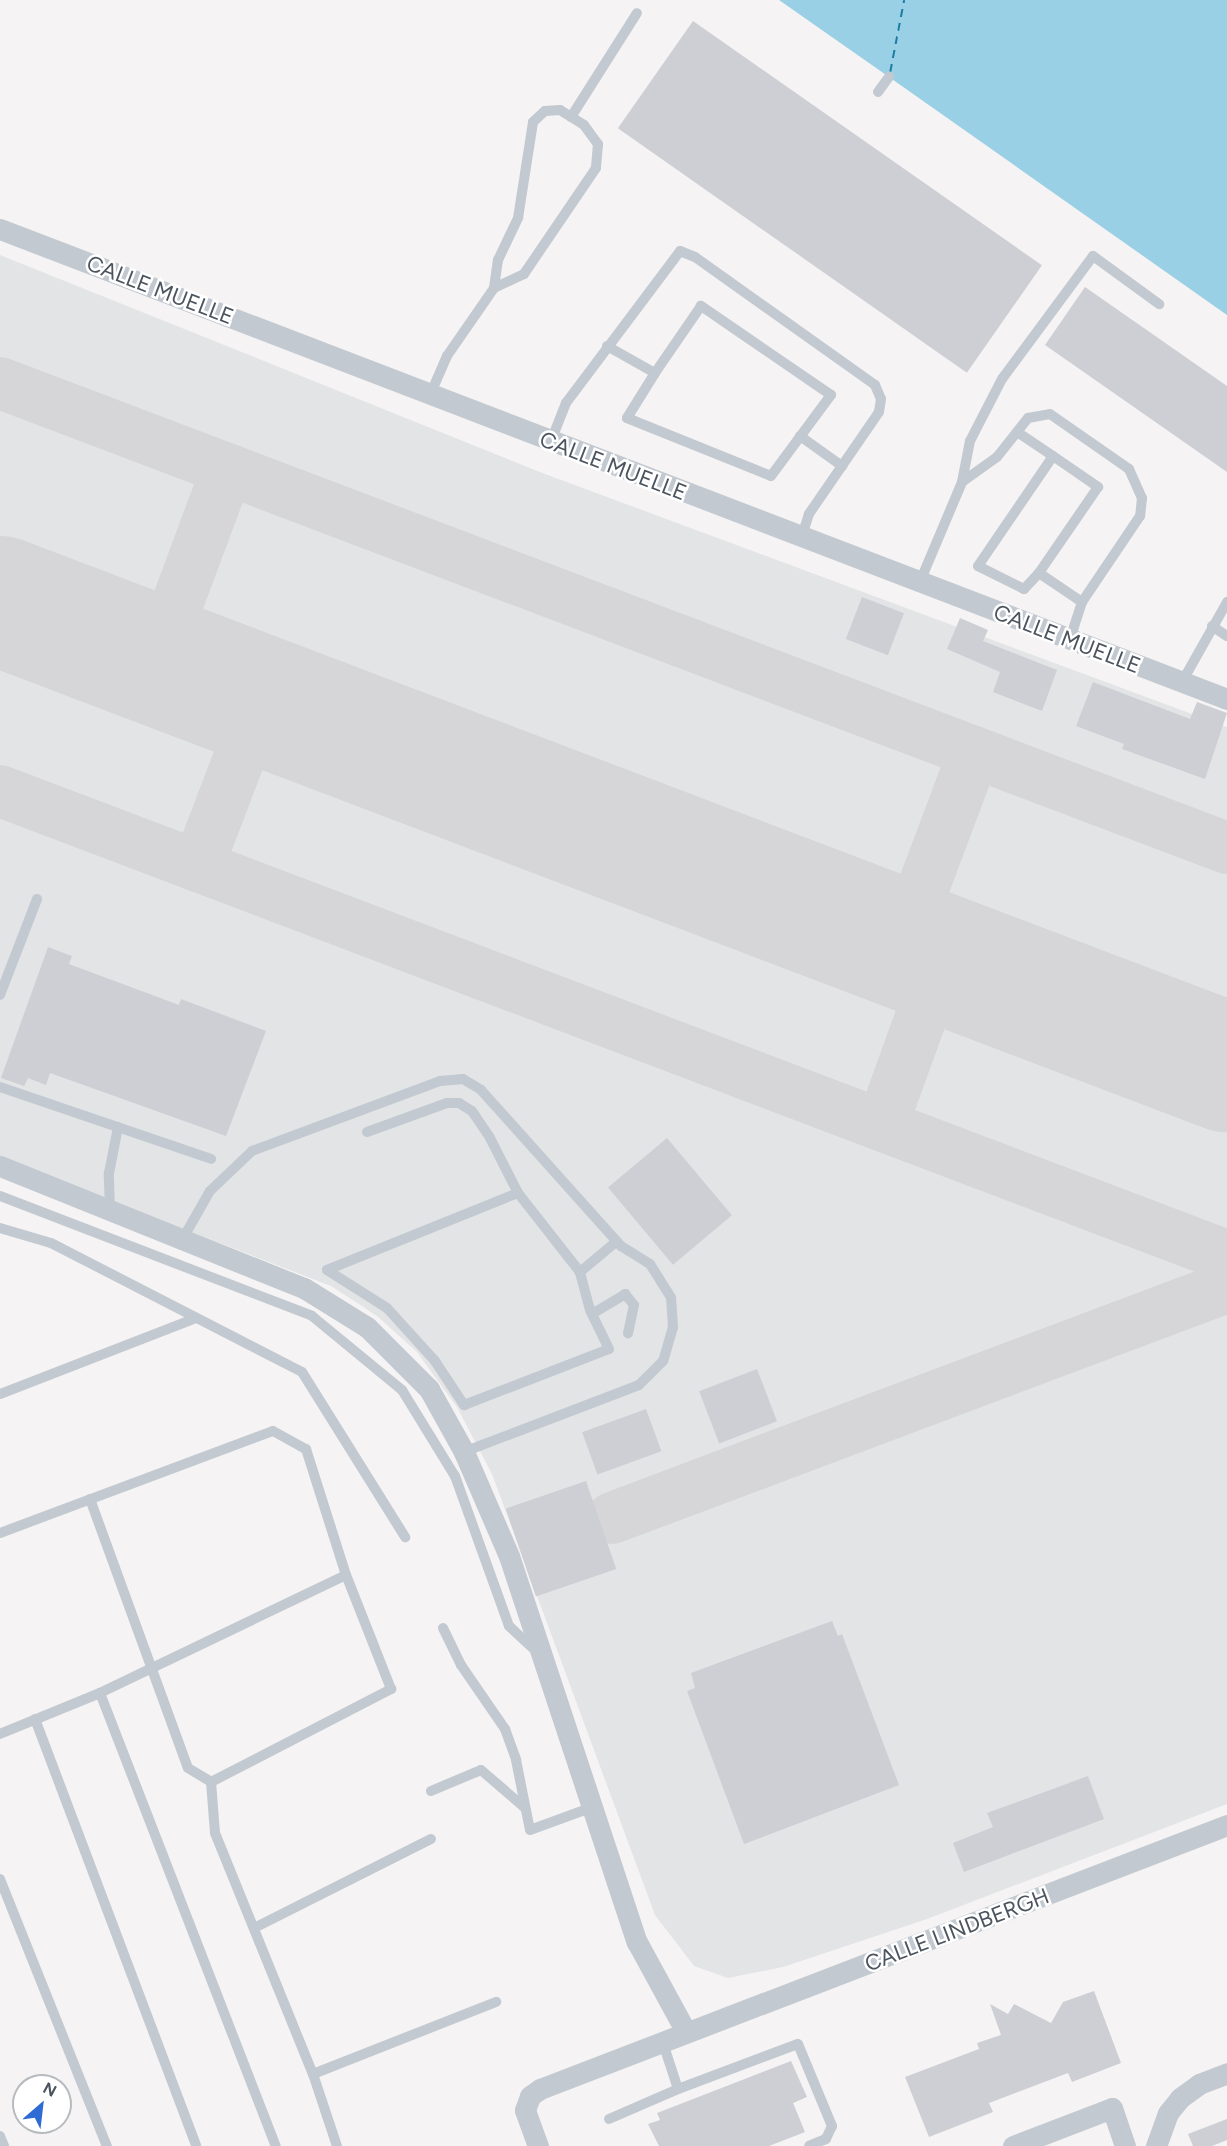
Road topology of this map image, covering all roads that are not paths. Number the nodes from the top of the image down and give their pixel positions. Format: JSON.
{"nodes":[{"id":1,"x":637,"y":13,"type":"dead end"},
{"id":2,"x":889,"y":77,"type":"dead end"},
{"id":3,"x":878,"y":92,"type":"dead end"},
{"id":4,"x":571,"y":117,"type":"junction"},
{"id":5,"x":0,"y":229,"type":"edge"},
{"id":6,"x":494,"y":288,"type":"junction"},
{"id":7,"x":1159,"y":304,"type":"dead end"},
{"id":8,"x":607,"y":346,"type":"junction"},
{"id":9,"x":655,"y":373,"type":"junction"},
{"id":10,"x":429,"y":394,"type":"junction"},
{"id":11,"x":1017,"y":432,"type":"junction"},
{"id":12,"x":800,"y":436,"type":"junction"},
{"id":13,"x":551,"y":441,"type":"junction"},
{"id":14,"x":1053,"y":456,"type":"junction"},
{"id":15,"x":842,"y":466,"type":"junction"},
{"id":16,"x":962,"y":482,"type":"junction"},
{"id":17,"x":801,"y":539,"type":"junction"},
{"id":18,"x":1039,"y":573,"type":"junction"},
{"id":19,"x":919,"y":584,"type":"junction"},
{"id":20,"x":1082,"y":602,"type":"junction"},
{"id":21,"x":1227,"y":602,"type":"edge"},
{"id":22,"x":1212,"y":626,"type":"junction"},
{"id":23,"x":1227,"y":636,"type":"edge"},
{"id":24,"x":1070,"y":640,"type":"junction"},
{"id":25,"x":1182,"y":682,"type":"junction"},
{"id":26,"x":1227,"y":699,"type":"edge"},
{"id":27,"x":36,"y":899,"type":"dead end"},
{"id":28,"x":0,"y":995,"type":"edge"},
{"id":29,"x":0,"y":1087,"type":"edge"},
{"id":30,"x":118,"y":1127,"type":"junction"},
{"id":31,"x":367,"y":1132,"type":"dead end"},
{"id":32,"x":211,"y":1159,"type":"dead end"},
{"id":33,"x":0,"y":1166,"type":"edge"},
{"id":34,"x":518,"y":1193,"type":"junction"},
{"id":35,"x":0,"y":1196,"type":"edge"},
{"id":36,"x":110,"y":1210,"type":"junction"},
{"id":37,"x":0,"y":1228,"type":"edge"},
{"id":38,"x":182,"y":1240,"type":"junction"},
{"id":39,"x":617,"y":1242,"type":"junction"},
{"id":40,"x":580,"y":1272,"type":"junction"},
{"id":41,"x":592,"y":1314,"type":"junction"},
{"id":42,"x":196,"y":1318,"type":"junction"},
{"id":43,"x":628,"y":1333,"type":"dead end"},
{"id":44,"x":0,"y":1394,"type":"edge"},
{"id":45,"x":464,"y":1452,"type":"junction"},
{"id":46,"x":90,"y":1499,"type":"junction"},
{"id":47,"x":0,"y":1533,"type":"edge"},
{"id":48,"x":405,"y":1537,"type":"dead end"},
{"id":49,"x":346,"y":1575,"type":"junction"},
{"id":50,"x":443,"y":1628,"type":"dead end"},
{"id":51,"x":546,"y":1660,"type":"junction"},
{"id":52,"x":152,"y":1669,"type":"junction"},
{"id":53,"x":100,"y":1694,"type":"junction"},
{"id":54,"x":35,"y":1719,"type":"junction"},
{"id":55,"x":0,"y":1734,"type":"edge"},
{"id":56,"x":211,"y":1782,"type":"junction"},
{"id":57,"x":431,"y":1791,"type":"dead end"},
{"id":58,"x":524,"y":1807,"type":"junction"},
{"id":59,"x":590,"y":1808,"type":"junction"},
{"id":60,"x":1227,"y":1825,"type":"edge"},
{"id":61,"x":431,"y":1839,"type":"dead end"},
{"id":62,"x":0,"y":1879,"type":"edge"},
{"id":63,"x":254,"y":1928,"type":"junction"},
{"id":64,"x":496,"y":2002,"type":"dead end"},
{"id":65,"x":685,"y":2030,"type":"junction"},
{"id":66,"x":662,"y":2040,"type":"junction"},
{"id":67,"x":1227,"y":2073,"type":"edge"},
{"id":68,"x":313,"y":2074,"type":"junction"},
{"id":69,"x":678,"y":2089,"type":"junction"},
{"id":70,"x":609,"y":2119,"type":"dead end"},
{"id":71,"x":0,"y":2136,"type":"edge"},
{"id":72,"x":4,"y":2146,"type":"edge"},
{"id":73,"x":107,"y":2146,"type":"edge"},
{"id":74,"x":196,"y":2146,"type":"edge"},
{"id":75,"x":276,"y":2146,"type":"edge"},
{"id":76,"x":338,"y":2146,"type":"edge"},
{"id":77,"x":538,"y":2146,"type":"edge"},
{"id":78,"x":809,"y":2146,"type":"edge"},
{"id":79,"x":1013,"y":2146,"type":"edge"},
{"id":80,"x":1125,"y":2146,"type":"edge"},
{"id":81,"x":1156,"y":2146,"type":"edge"}],
"edges":[{"from":1,"to":4,"type":"lane"},
{"from":2,"to":3,"type":"lane"},
{"from":4,"to":6,"type":"lane"},
{"from":4,"to":6,"type":"lane"},
{"from":5,"to":10,"type":"street","name":"CALLE MUELLE"},
{"from":6,"to":10,"type":"lane"},
{"from":7,"to":16,"type":"lane"},
{"from":8,"to":9,"type":"lane"},
{"from":8,"to":13,"type":"lane"},
{"from":8,"to":15,"type":"lane"},
{"from":9,"to":12,"type":"lane"},
{"from":9,"to":12,"type":"lane"},
{"from":10,"to":13,"type":"street","name":"CALLE MUELLE"},
{"from":11,"to":14,"type":"lane"},
{"from":11,"to":16,"type":"lane"},
{"from":11,"to":20,"type":"lane"},
{"from":12,"to":15,"type":"lane"},
{"from":13,"to":17,"type":"street","name":"CALLE MUELLE"},
{"from":14,"to":18,"type":"lane"},
{"from":14,"to":18,"type":"lane"},
{"from":15,"to":17,"type":"lane"},
{"from":16,"to":19,"type":"lane"},
{"from":17,"to":19,"type":"street","name":"CALLE MUELLE"},
{"from":18,"to":20,"type":"lane"},
{"from":19,"to":24,"type":"street","name":"CALLE MUELLE"},
{"from":20,"to":24,"type":"lane"},
{"from":21,"to":22,"type":"lane"},
{"from":22,"to":23,"type":"lane"},
{"from":22,"to":25,"type":"lane"},
{"from":24,"to":25,"type":"street","name":"CALLE MUELLE"},
{"from":25,"to":26,"type":"street","name":"CALLE MUELLE"},
{"from":27,"to":28,"type":"lane"},
{"from":29,"to":30,"type":"lane"},
{"from":30,"to":32,"type":"lane"},
{"from":30,"to":36,"type":"lane"},
{"from":31,"to":34,"type":"lane"},
{"from":33,"to":36,"type":"street"},
{"from":34,"to":40,"type":"lane"},
{"from":34,"to":41,"type":"lane"},
{"from":35,"to":51,"type":"lane"},
{"from":36,"to":38,"type":"street"},
{"from":37,"to":42,"type":"lane"},
{"from":38,"to":39,"type":"lane"},
{"from":38,"to":45,"type":"street"},
{"from":39,"to":40,"type":"lane"},
{"from":39,"to":45,"type":"lane"},
{"from":40,"to":41,"type":"lane"},
{"from":41,"to":43,"type":"lane"},
{"from":42,"to":44,"type":"lane"},
{"from":42,"to":48,"type":"lane"},
{"from":45,"to":51,"type":"street"},
{"from":46,"to":47,"type":"lane"},
{"from":46,"to":49,"type":"lane"},
{"from":46,"to":52,"type":"lane"},
{"from":49,"to":52,"type":"lane"},
{"from":49,"to":56,"type":"lane"},
{"from":50,"to":58,"type":"lane"},
{"from":51,"to":59,"type":"street"},
{"from":52,"to":53,"type":"lane"},
{"from":52,"to":56,"type":"lane"},
{"from":53,"to":54,"type":"lane"},
{"from":53,"to":75,"type":"lane"},
{"from":54,"to":55,"type":"lane"},
{"from":54,"to":74,"type":"lane"},
{"from":56,"to":63,"type":"lane"},
{"from":57,"to":58,"type":"lane"},
{"from":58,"to":59,"type":"lane"},
{"from":59,"to":65,"type":"street"},
{"from":60,"to":65,"type":"street","name":"CALLE LINDBERGH"},
{"from":61,"to":63,"type":"lane"},
{"from":62,"to":73,"type":"lane"},
{"from":63,"to":68,"type":"lane"},
{"from":64,"to":68,"type":"lane"},
{"from":65,"to":66,"type":"street","name":"CALLE LINDBERGH"},
{"from":66,"to":69,"type":"lane"},
{"from":66,"to":77,"type":"street","name":"CALLE LINDBERGH"},
{"from":67,"to":81,"type":"street"},
{"from":68,"to":76,"type":"lane"},
{"from":69,"to":70,"type":"lane"},
{"from":69,"to":78,"type":"lane"},
{"from":71,"to":72,"type":"lane"},
{"from":79,"to":80,"type":"street"}]}
